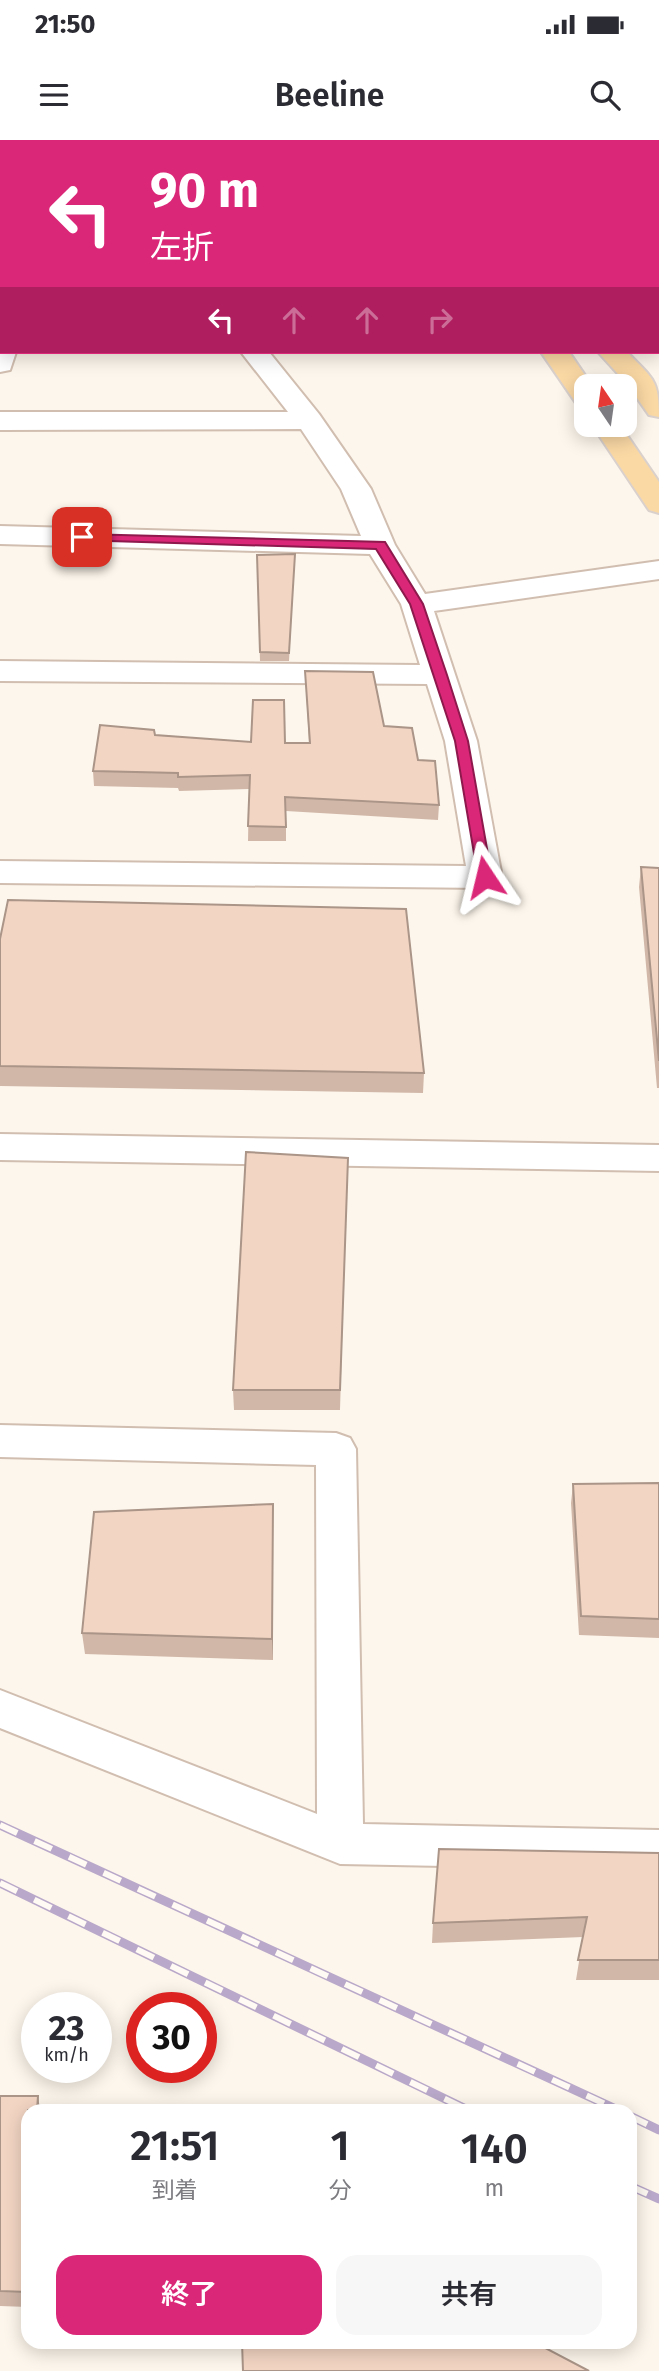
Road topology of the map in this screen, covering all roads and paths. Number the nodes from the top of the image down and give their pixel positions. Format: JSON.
{"nodes":[{"id":1,"x":257,"y":354,"type":"edge"},
{"id":2,"x":556,"y":354,"type":"edge"},
{"id":3,"x":614,"y":354,"type":"edge"},
{"id":4,"x":574,"y":380,"type":"edge"},
{"id":5,"x":659,"y":409,"type":"edge"},
{"id":6,"x":310,"y":420,"type":"junction"},
{"id":7,"x":0,"y":421,"type":"edge"},
{"id":8,"x":615,"y":438,"type":"edge"},
{"id":9,"x":659,"y":504,"type":"edge"},
{"id":10,"x":0,"y":535,"type":"edge"},
{"id":11,"x":380,"y":545,"type":"junction"},
{"id":12,"x":659,"y":570,"type":"edge"},
{"id":13,"x":416,"y":604,"type":"junction"},
{"id":14,"x":0,"y":671,"type":"edge"},
{"id":15,"x":441,"y":675,"type":"junction"},
{"id":16,"x":0,"y":872,"type":"edge"},
{"id":17,"x":0,"y":1147,"type":"edge"},
{"id":18,"x":659,"y":1158,"type":"edge"},
{"id":19,"x":0,"y":1441,"type":"edge"},
{"id":20,"x":0,"y":1709,"type":"edge"},
{"id":21,"x":340,"y":1844,"type":"junction"},
{"id":22,"x":659,"y":1850,"type":"edge"}],
"edges":[{"from":1,"to":6,"type":"street"},
{"from":2,"to":4,"type":"main road"},
{"from":3,"to":5,"type":"main road"},
{"from":6,"to":7,"type":"street"},
{"from":6,"to":11,"type":"street"},
{"from":8,"to":9,"type":"main road"},
{"from":10,"to":11,"type":"street"},
{"from":11,"to":13,"type":"street"},
{"from":12,"to":13,"type":"street"},
{"from":13,"to":15,"type":"street"},
{"from":14,"to":15,"type":"street"},
{"from":15,"to":16,"type":"street"},
{"from":17,"to":18,"type":"street"},
{"from":19,"to":21,"type":"street"},
{"from":20,"to":21,"type":"street"},
{"from":21,"to":22,"type":"street"}]}
